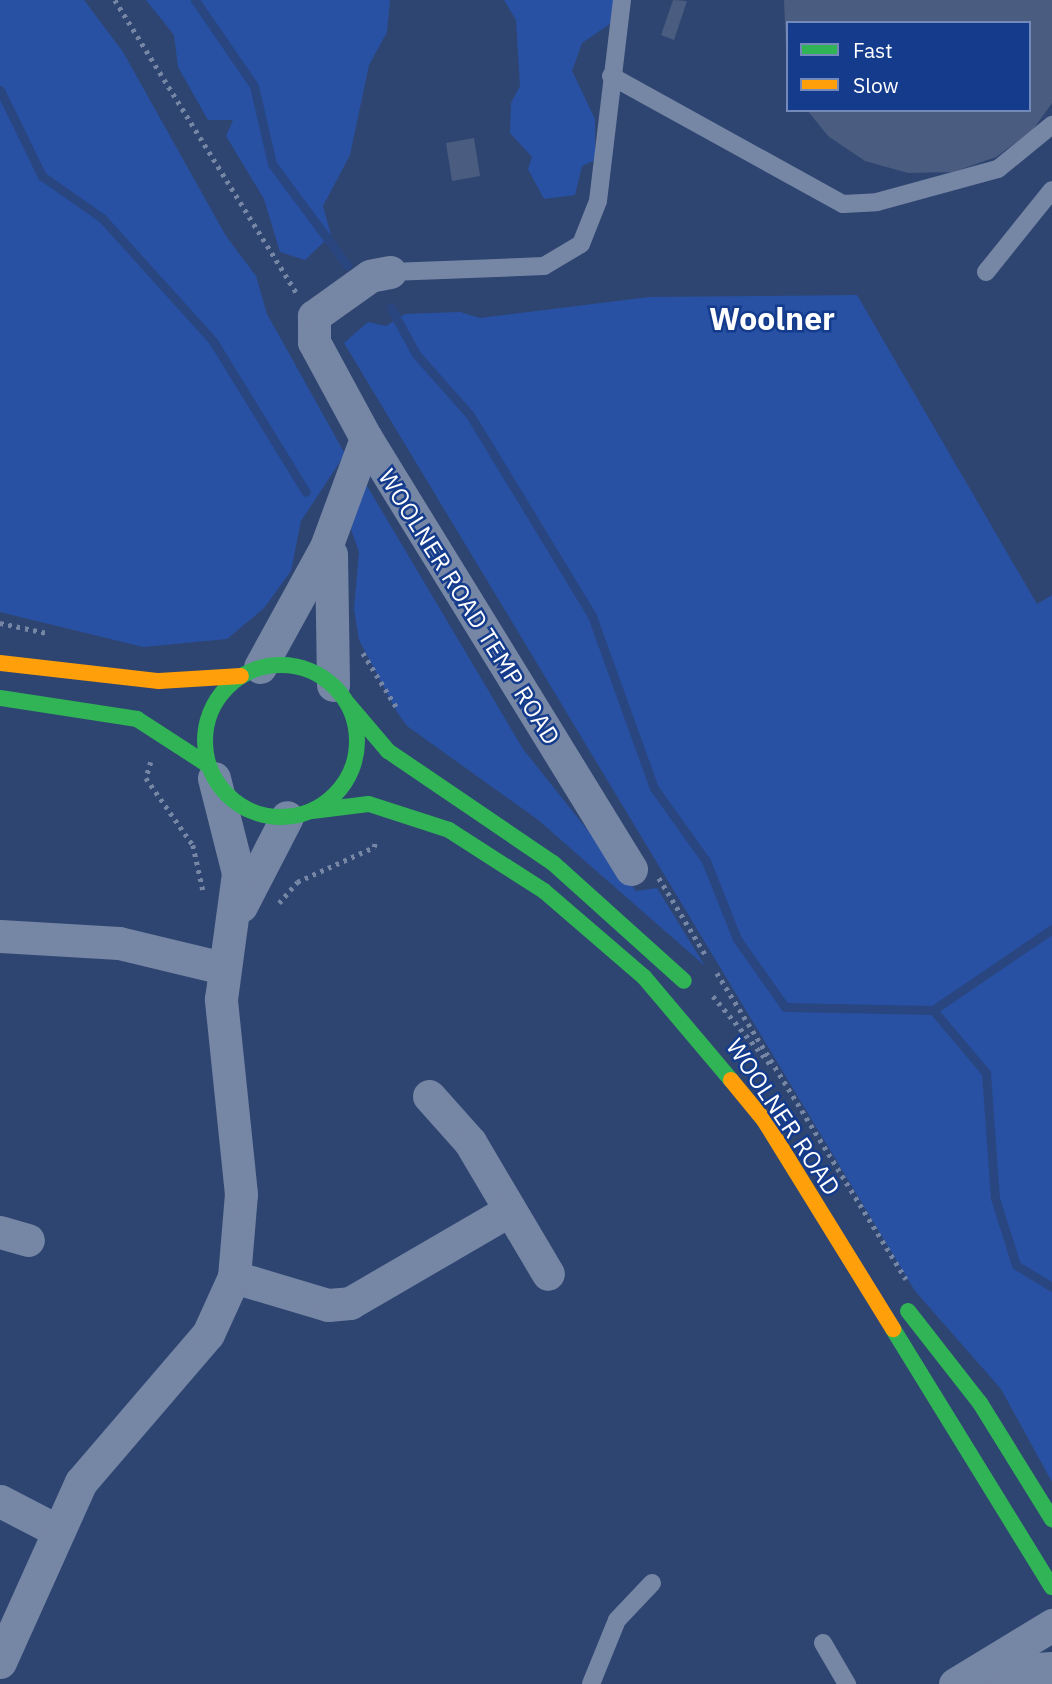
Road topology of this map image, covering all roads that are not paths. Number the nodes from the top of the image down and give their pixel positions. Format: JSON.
{"nodes":[{"id":1,"x":622,"y":0,"type":"edge"},
{"id":2,"x":611,"y":76,"type":"junction"},
{"id":3,"x":1052,"y":125,"type":"edge"},
{"id":4,"x":1052,"y":190,"type":"edge"},
{"id":5,"x":390,"y":272,"type":"joint"},
{"id":6,"x":986,"y":272,"type":"dead end"},
{"id":7,"x":366,"y":438,"type":"junction"},
{"id":8,"x":339,"y":513,"type":"junction"},
{"id":9,"x":0,"y":663,"type":"edge"},
{"id":10,"x":250,"y":671,"type":"junction"},
{"id":11,"x":341,"y":695,"type":"junction"},
{"id":12,"x":0,"y":698,"type":"edge"},
{"id":13,"x":211,"y":771,"type":"junction"},
{"id":14,"x":299,"y":814,"type":"junction"},
{"id":15,"x":642,"y":869,"type":"road end"},
{"id":16,"x":0,"y":936,"type":"edge"},
{"id":17,"x":226,"y":953,"type":"junction"},
{"id":18,"x":699,"y":997,"type":"dead end"},
{"id":19,"x":429,"y":1096,"type":"dead end"},
{"id":20,"x":510,"y":1210,"type":"junction"},
{"id":21,"x":548,"y":1274,"type":"dead end"},
{"id":22,"x":234,"y":1277,"type":"junction"},
{"id":23,"x":905,"y":1293,"type":"road end"},
{"id":24,"x":0,"y":1501,"type":"edge"},
{"id":25,"x":1052,"y":1519,"type":"edge"},
{"id":26,"x":58,"y":1531,"type":"junction"},
{"id":27,"x":652,"y":1583,"type":"dead end"},
{"id":28,"x":1052,"y":1587,"type":"edge"},
{"id":29,"x":1052,"y":1625,"type":"edge"},
{"id":30,"x":823,"y":1643,"type":"dead end"},
{"id":31,"x":0,"y":1662,"type":"edge"},
{"id":32,"x":1052,"y":1668,"type":"edge"},
{"id":33,"x":960,"y":1681,"type":"edge"},
{"id":34,"x":591,"y":1684,"type":"edge"},
{"id":35,"x":847,"y":1684,"type":"edge"}],
"edges":[{"from":1,"to":2,"type":"lane"},
{"from":2,"to":3,"type":"lane"},
{"from":2,"to":5,"type":"lane"},
{"from":4,"to":6,"type":"lane"},
{"from":5,"to":7,"type":"street","name":"WOOLNER ROAD TEMP ROAD"},
{"from":7,"to":8,"type":"street"},
{"from":7,"to":15,"type":"street","name":"WOOLNER ROAD TEMP ROAD"},
{"from":8,"to":10,"type":"street"},
{"from":8,"to":11,"type":"street"},
{"from":9,"to":10,"type":"main road"},
{"from":10,"to":11,"type":"main road"},
{"from":10,"to":13,"type":"main road"},
{"from":11,"to":14,"type":"main road"},
{"from":11,"to":18,"type":"main road"},
{"from":12,"to":13,"type":"main road"},
{"from":13,"to":14,"type":"main road"},
{"from":13,"to":17,"type":"street"},
{"from":14,"to":17,"type":"street"},
{"from":14,"to":28,"type":"main road","name":"WOOLNER ROAD"},
{"from":16,"to":17,"type":"street"},
{"from":17,"to":22,"type":"street"},
{"from":19,"to":20,"type":"street"},
{"from":20,"to":21,"type":"street"},
{"from":20,"to":22,"type":"street"},
{"from":22,"to":26,"type":"street"},
{"from":23,"to":25,"type":"main road"},
{"from":24,"to":26,"type":"street"},
{"from":26,"to":31,"type":"street"},
{"from":27,"to":34,"type":"lane"},
{"from":29,"to":33,"type":"street"},
{"from":30,"to":35,"type":"lane"},
{"from":32,"to":33,"type":"street"}]}
